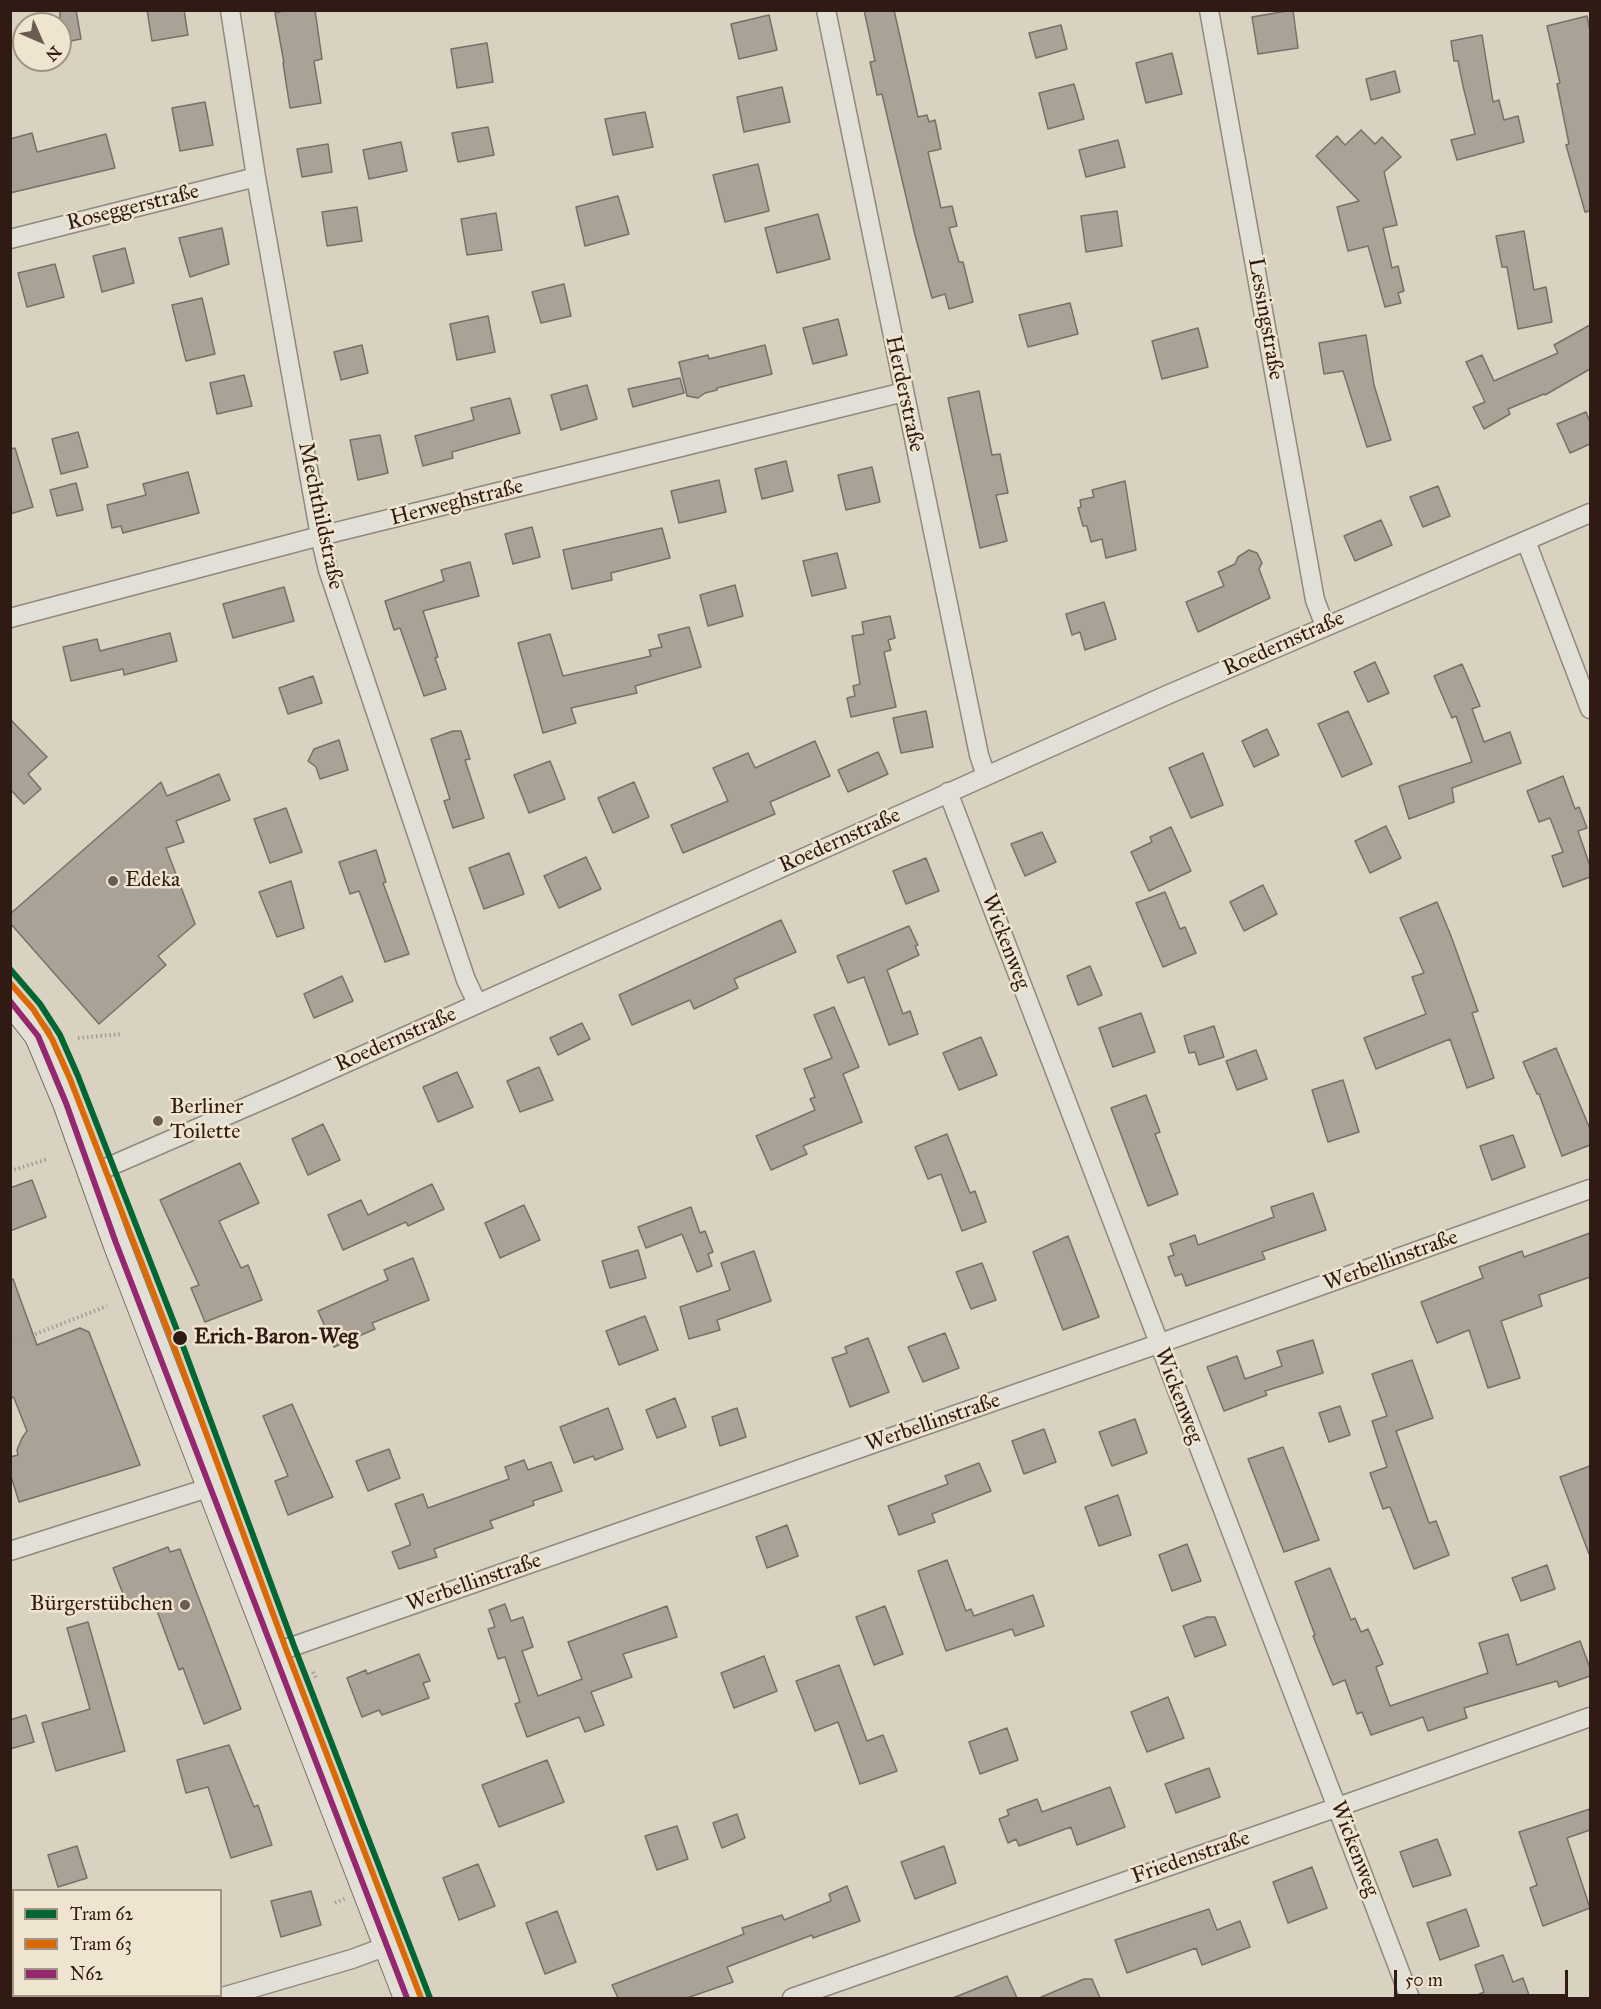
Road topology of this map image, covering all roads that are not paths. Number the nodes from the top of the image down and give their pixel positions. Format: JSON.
{"nodes":[{"id":1,"x":230,"y":10,"type":"edge"},
{"id":2,"x":826,"y":10,"type":"edge"},
{"id":3,"x":1209,"y":10,"type":"edge"},
{"id":4,"x":256,"y":177,"type":"junction"},
{"id":5,"x":10,"y":239,"type":"edge"},
{"id":6,"x":904,"y":392,"type":"junction"},
{"id":7,"x":1590,"y":513,"type":"edge"},
{"id":8,"x":320,"y":537,"type":"junction"},
{"id":9,"x":1526,"y":541,"type":"junction"},
{"id":10,"x":10,"y":618,"type":"edge"},
{"id":11,"x":1325,"y":626,"type":"junction"},
{"id":12,"x":1590,"y":709,"type":"edge"},
{"id":13,"x":986,"y":776,"type":"junction"},
{"id":14,"x":948,"y":792,"type":"junction"},
{"id":15,"x":10,"y":1000,"type":"edge"},
{"id":16,"x":477,"y":1003,"type":"junction"},
{"id":17,"x":92,"y":1174,"type":"junction"},
{"id":18,"x":1590,"y":1189,"type":"edge"},
{"id":19,"x":1158,"y":1344,"type":"junction"},
{"id":20,"x":211,"y":1487,"type":"junction"},
{"id":21,"x":10,"y":1551,"type":"edge"},
{"id":22,"x":274,"y":1653,"type":"junction"},
{"id":23,"x":1590,"y":1717,"type":"edge"},
{"id":24,"x":1338,"y":1807,"type":"junction"},
{"id":25,"x":387,"y":1946,"type":"junction"},
{"id":26,"x":219,"y":1998,"type":"edge"},
{"id":27,"x":406,"y":1998,"type":"edge"},
{"id":28,"x":792,"y":1998,"type":"edge"},
{"id":29,"x":1410,"y":1998,"type":"edge"}],
"edges":[{"from":1,"to":4,"type":"street","name":"Mechthildstraße"},
{"from":2,"to":6,"type":"street","name":"Herderstraße"},
{"from":3,"to":11,"type":"street","name":"Lessingstraße"},
{"from":4,"to":5,"type":"street","name":"Roseggerstraße"},
{"from":4,"to":8,"type":"street","name":"Mechthildstraße"},
{"from":6,"to":8,"type":"street","name":"Herweghstraße"},
{"from":6,"to":13,"type":"street","name":"Herderstraße"},
{"from":7,"to":9,"type":"street","name":"Roedernstraße"},
{"from":8,"to":10,"type":"street","name":"Herweghstraße"},
{"from":8,"to":16,"type":"street","name":"Mechthildstraße"},
{"from":9,"to":11,"type":"street","name":"Roedernstraße"},
{"from":9,"to":12,"type":"street"},
{"from":11,"to":13,"type":"street","name":"Roedernstraße"},
{"from":13,"to":14,"type":"street","name":"Roedernstraße"},
{"from":14,"to":16,"type":"street","name":"Roedernstraße"},
{"from":14,"to":19,"type":"street","name":"Wickenweg"},
{"from":15,"to":17,"type":"main road"},
{"from":16,"to":17,"type":"street","name":"Roedernstraße"},
{"from":17,"to":20,"type":"main road"},
{"from":18,"to":19,"type":"street","name":"Werbellinstraße"},
{"from":19,"to":22,"type":"street","name":"Werbellinstraße"},
{"from":19,"to":24,"type":"street","name":"Wickenweg"},
{"from":20,"to":21,"type":"street"},
{"from":20,"to":22,"type":"main road"},
{"from":22,"to":25,"type":"main road"},
{"from":23,"to":24,"type":"street","name":"Friedenstraße"},
{"from":24,"to":28,"type":"street","name":"Friedenstraße"},
{"from":24,"to":29,"type":"street","name":"Wickenweg"},
{"from":25,"to":26,"type":"street"},
{"from":25,"to":27,"type":"main road"}]}
